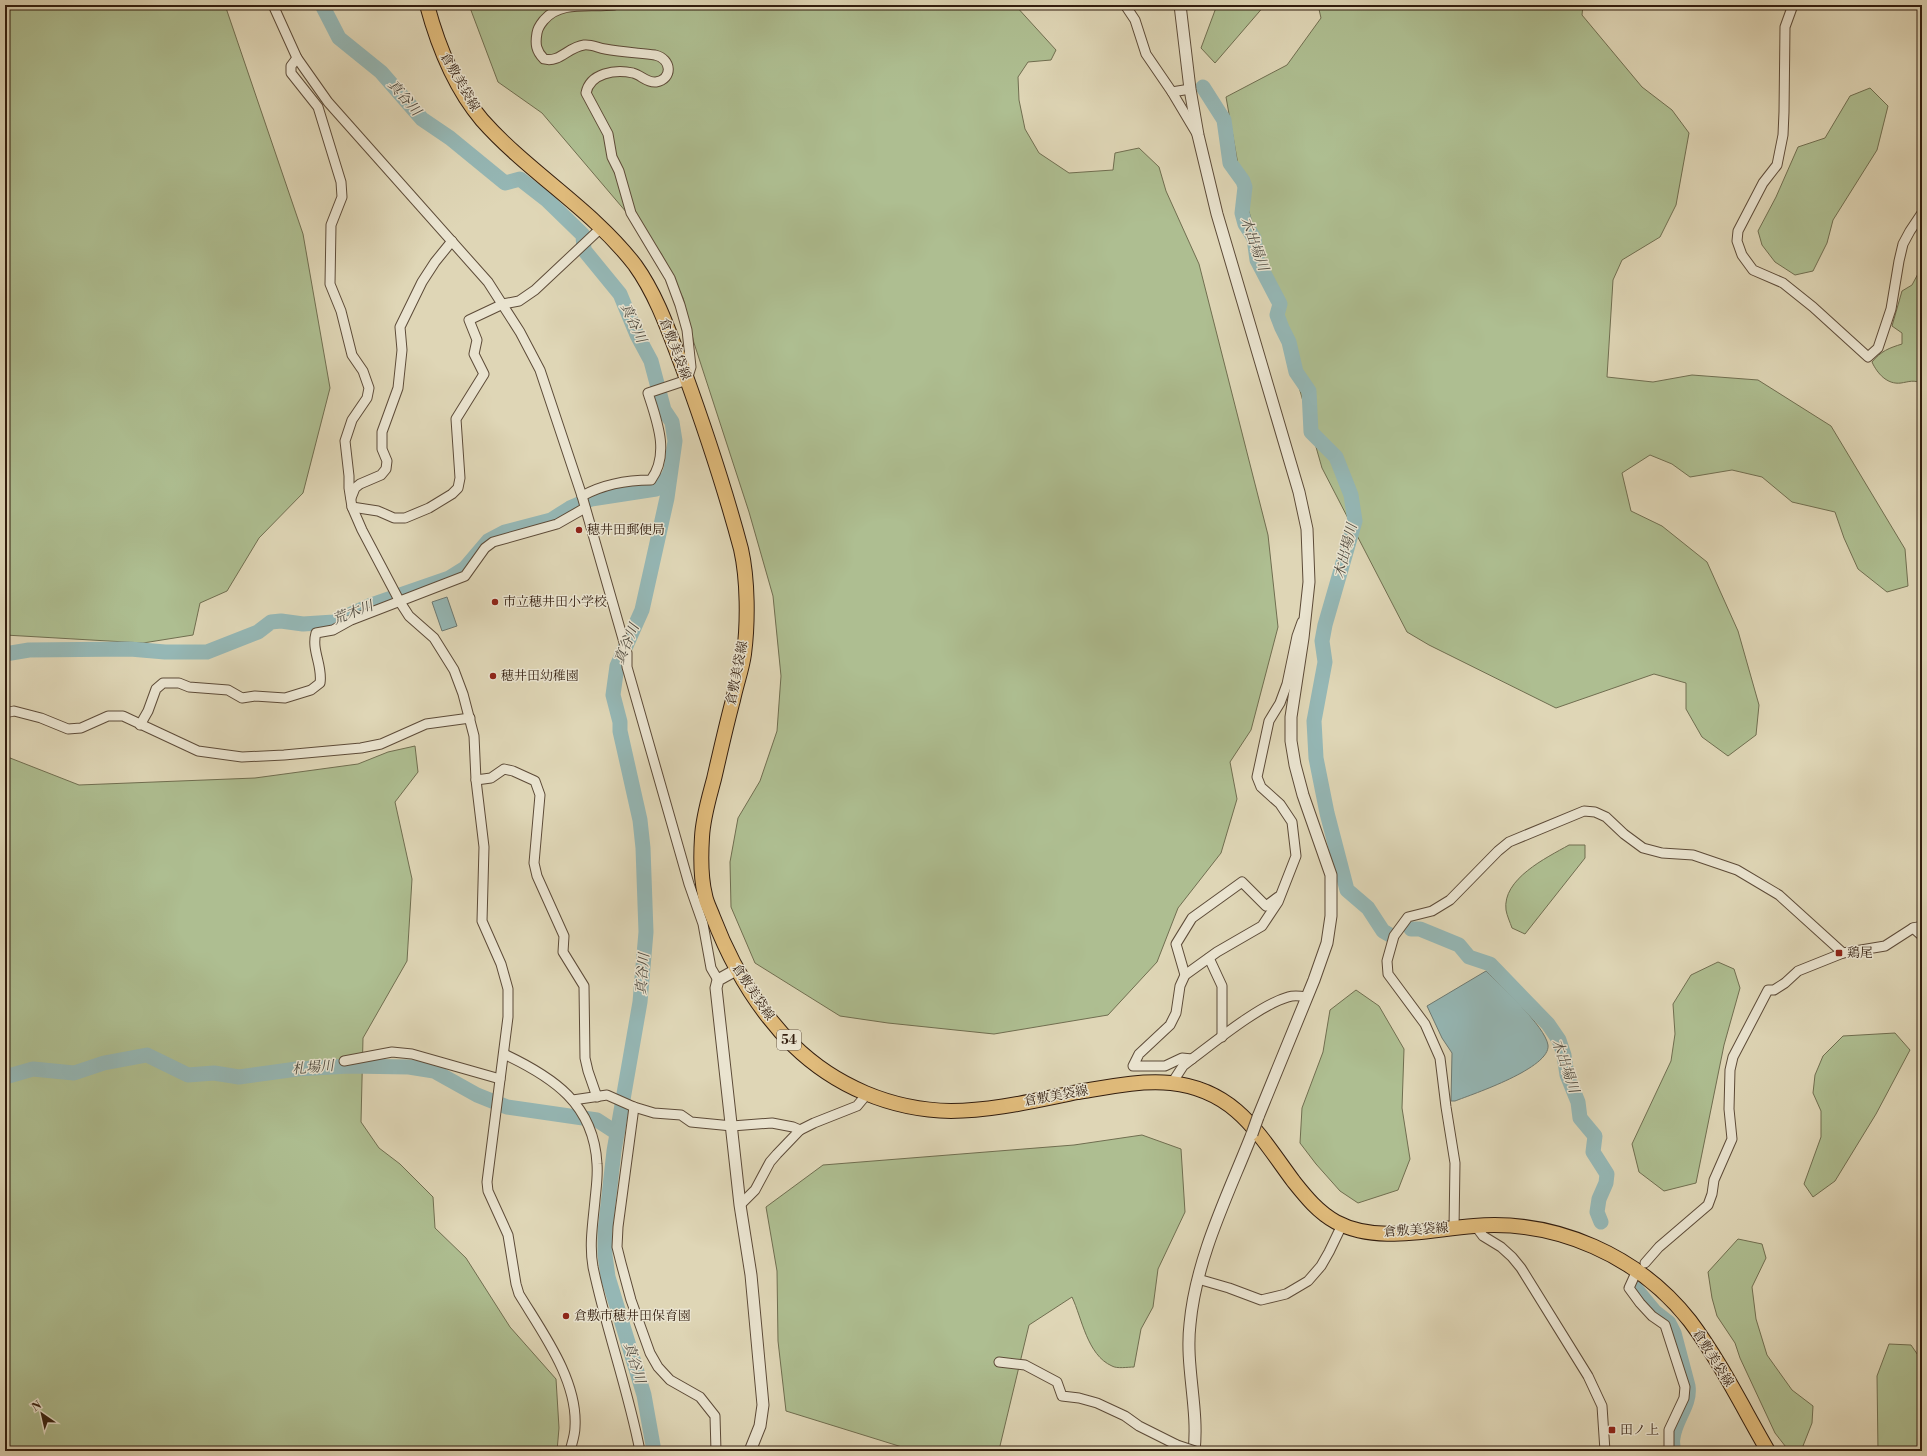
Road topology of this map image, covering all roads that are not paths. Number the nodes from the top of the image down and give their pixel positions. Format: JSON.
{"nodes":[{"id":1,"x":273,"y":5,"type":"edge"},
{"id":2,"x":427,"y":5,"type":"edge"},
{"id":3,"x":614,"y":5,"type":"edge"},
{"id":4,"x":1125,"y":5,"type":"edge"},
{"id":5,"x":1180,"y":5,"type":"edge"},
{"id":6,"x":1792,"y":5,"type":"edge"},
{"id":7,"x":297,"y":58,"type":"junction"},
{"id":8,"x":1190,"y":89,"type":"junction"},
{"id":9,"x":1172,"y":92,"type":"junction"},
{"id":10,"x":1198,"y":135,"type":"junction"},
{"id":11,"x":1922,"y":213,"type":"edge"},
{"id":12,"x":597,"y":231,"type":"junction"},
{"id":13,"x":452,"y":241,"type":"junction"},
{"id":14,"x":503,"y":304,"type":"junction"},
{"id":15,"x":682,"y":382,"type":"junction"},
{"id":16,"x":352,"y":502,"type":"junction"},
{"id":17,"x":584,"y":502,"type":"junction"},
{"id":18,"x":398,"y":598,"type":"junction"},
{"id":19,"x":1306,"y":609,"type":"junction"},
{"id":20,"x":5,"y":713,"type":"edge"},
{"id":21,"x":470,"y":718,"type":"junction"},
{"id":22,"x":140,"y":725,"type":"junction"},
{"id":23,"x":476,"y":780,"type":"junction"},
{"id":24,"x":1280,"y":895,"type":"junction"},
{"id":25,"x":1917,"y":927,"type":"edge"},
{"id":26,"x":1922,"y":936,"type":"edge"},
{"id":27,"x":1843,"y":953,"type":"junction"},
{"id":28,"x":1209,"y":958,"type":"junction"},
{"id":29,"x":736,"y":970,"type":"junction"},
{"id":30,"x":1185,"y":975,"type":"junction"},
{"id":31,"x":718,"y":980,"type":"junction"},
{"id":32,"x":1306,"y":997,"type":"junction"},
{"id":33,"x":1222,"y":1037,"type":"junction"},
{"id":34,"x":504,"y":1054,"type":"junction"},
{"id":35,"x":1192,"y":1058,"type":"junction"},
{"id":36,"x":344,"y":1061,"type":"dead end"},
{"id":37,"x":500,"y":1079,"type":"junction"},
{"id":38,"x":1172,"y":1083,"type":"junction"},
{"id":39,"x":867,"y":1094,"type":"junction"},
{"id":40,"x":597,"y":1097,"type":"junction"},
{"id":41,"x":573,"y":1100,"type":"junction"},
{"id":42,"x":634,"y":1107,"type":"junction"},
{"id":43,"x":732,"y":1126,"type":"junction"},
{"id":44,"x":800,"y":1130,"type":"junction"},
{"id":45,"x":740,"y":1205,"type":"junction"},
{"id":46,"x":1479,"y":1225,"type":"junction"},
{"id":47,"x":1342,"y":1226,"type":"junction"},
{"id":48,"x":1454,"y":1228,"type":"junction"},
{"id":49,"x":1645,"y":1263,"type":"dead end"},
{"id":50,"x":1634,"y":1277,"type":"dead end"},
{"id":51,"x":1198,"y":1279,"type":"junction"},
{"id":52,"x":999,"y":1362,"type":"dead end"},
{"id":53,"x":1177,"y":1448,"type":"edge"},
{"id":54,"x":570,"y":1451,"type":"edge"},
{"id":55,"x":640,"y":1451,"type":"edge"},
{"id":56,"x":716,"y":1451,"type":"edge"},
{"id":57,"x":750,"y":1451,"type":"edge"},
{"id":58,"x":1194,"y":1451,"type":"edge"},
{"id":59,"x":1605,"y":1451,"type":"edge"},
{"id":60,"x":1669,"y":1451,"type":"edge"},
{"id":61,"x":1768,"y":1451,"type":"edge"}],
"edges":[{"from":1,"to":7,"type":"street"},
{"from":2,"to":12,"type":"main road","name":"倉敷美袋線","number":"54"},
{"from":3,"to":15,"type":"street"},
{"from":4,"to":9,"type":"street"},
{"from":5,"to":8,"type":"street"},
{"from":6,"to":11,"type":"street"},
{"from":7,"to":13,"type":"street"},
{"from":7,"to":16,"type":"street"},
{"from":8,"to":9,"type":"street"},
{"from":8,"to":10,"type":"street"},
{"from":9,"to":10,"type":"street"},
{"from":10,"to":19,"type":"street"},
{"from":12,"to":14,"type":"street"},
{"from":12,"to":15,"type":"main road","name":"倉敷美袋線","number":"54"},
{"from":13,"to":14,"type":"street"},
{"from":13,"to":16,"type":"street"},
{"from":14,"to":16,"type":"street"},
{"from":14,"to":17,"type":"street"},
{"from":15,"to":17,"type":"street"},
{"from":15,"to":29,"type":"main road","name":"倉敷美袋線","number":"54"},
{"from":16,"to":18,"type":"street"},
{"from":17,"to":18,"type":"street"},
{"from":17,"to":31,"type":"street"},
{"from":18,"to":21,"type":"street"},
{"from":18,"to":22,"type":"street"},
{"from":19,"to":24,"type":"street"},
{"from":19,"to":32,"type":"street"},
{"from":20,"to":22,"type":"street"},
{"from":21,"to":22,"type":"street"},
{"from":21,"to":23,"type":"street"},
{"from":23,"to":34,"type":"street"},
{"from":23,"to":40,"type":"street"},
{"from":24,"to":28,"type":"street"},
{"from":24,"to":30,"type":"street"},
{"from":25,"to":26,"type":"street"},
{"from":25,"to":27,"type":"street"},
{"from":27,"to":48,"type":"street"},
{"from":27,"to":49,"type":"street"},
{"from":28,"to":30,"type":"street"},
{"from":28,"to":33,"type":"street"},
{"from":29,"to":31,"type":"street"},
{"from":29,"to":39,"type":"main road","name":"倉敷美袋線","number":"54"},
{"from":30,"to":35,"type":"street"},
{"from":31,"to":43,"type":"street"},
{"from":32,"to":33,"type":"street"},
{"from":32,"to":51,"type":"street","bridge":true},
{"from":33,"to":35,"type":"street"},
{"from":34,"to":37,"type":"street"},
{"from":34,"to":41,"type":"street"},
{"from":35,"to":38,"type":"street"},
{"from":36,"to":37,"type":"street"},
{"from":37,"to":54,"type":"street"},
{"from":38,"to":39,"type":"main road","name":"倉敷美袋線","number":"54"},
{"from":38,"to":47,"type":"main road","name":"倉敷美袋線","number":"54"},
{"from":39,"to":44,"type":"street"},
{"from":40,"to":41,"type":"street"},
{"from":40,"to":42,"type":"street"},
{"from":41,"to":55,"type":"street"},
{"from":42,"to":43,"type":"street"},
{"from":42,"to":56,"type":"street"},
{"from":43,"to":44,"type":"street"},
{"from":43,"to":45,"type":"street"},
{"from":44,"to":45,"type":"street"},
{"from":45,"to":57,"type":"street"},
{"from":46,"to":48,"type":"main road","name":"倉敷美袋線","number":"54"},
{"from":46,"to":59,"type":"street"},
{"from":46,"to":61,"type":"main road","name":"倉敷美袋線","number":"54"},
{"from":47,"to":48,"type":"main road","name":"倉敷美袋線","number":"54"},
{"from":47,"to":51,"type":"street"},
{"from":50,"to":60,"type":"street"},
{"from":51,"to":58,"type":"street"},
{"from":52,"to":53,"type":"street"},
{"from":53,"to":58,"type":"street","bridge":true}]}
